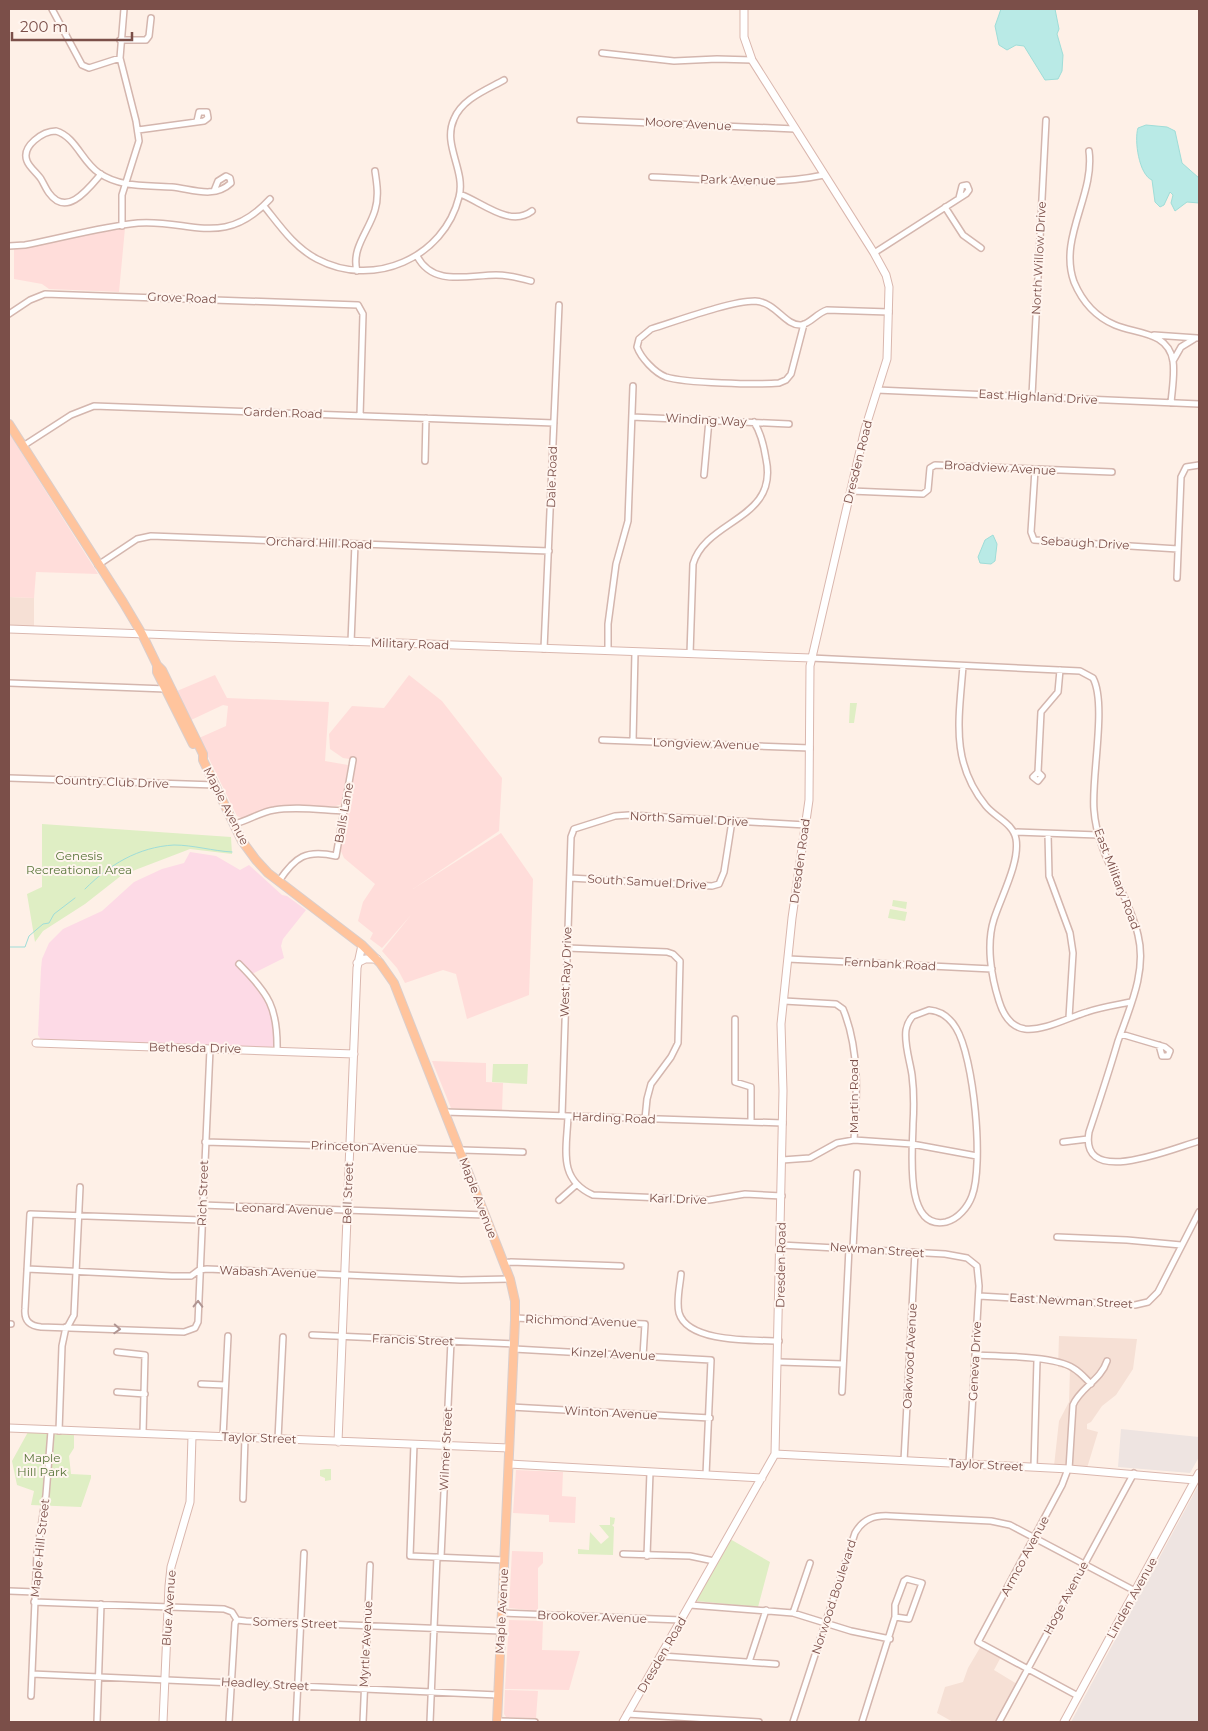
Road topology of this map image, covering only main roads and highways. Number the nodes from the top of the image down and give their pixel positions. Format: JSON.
{"nodes":[{"id":1,"x":9,"y":424,"type":"edge"},
{"id":2,"x":157,"y":665,"type":"junction"},
{"id":3,"x":203,"y":760,"type":"junction"},
{"id":4,"x":497,"y":1721,"type":"edge"}],
"edges":[{"from":1,"to":2,"type":"main road","name":"Maple Avenue"},
{"from":2,"to":3,"type":"main road","name":"Maple Avenue"},
{"from":2,"to":3,"type":"main road","name":"Maple Avenue"},
{"from":3,"to":4,"type":"main road","name":"Maple Avenue"}]}
